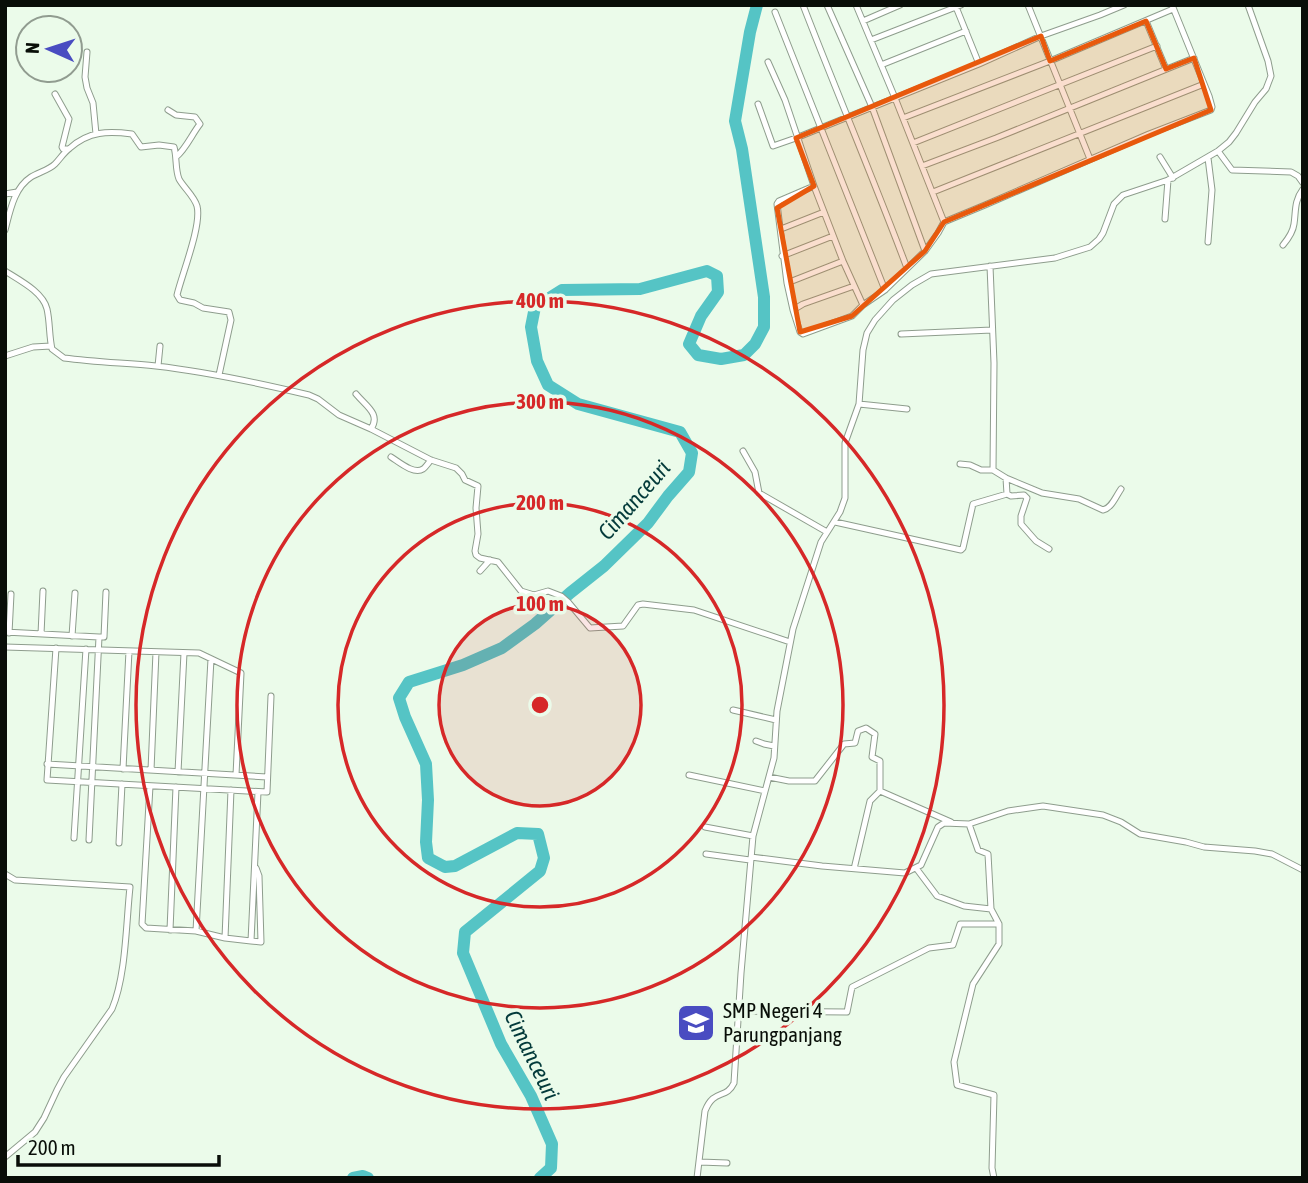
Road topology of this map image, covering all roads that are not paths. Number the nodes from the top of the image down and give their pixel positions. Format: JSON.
{"nodes":[{"id":1,"x":803,"y":5,"type":"edge"},
{"id":2,"x":827,"y":5,"type":"edge"},
{"id":3,"x":856,"y":5,"type":"edge"},
{"id":4,"x":900,"y":5,"type":"edge"},
{"id":5,"x":1124,"y":5,"type":"edge"},
{"id":6,"x":1248,"y":5,"type":"edge"},
{"id":7,"x":958,"y":6,"type":"edge"},
{"id":8,"x":1030,"y":6,"type":"edge"},
{"id":9,"x":1173,"y":7,"type":"edge"},
{"id":10,"x":775,"y":12,"type":"dead end"},
{"id":11,"x":863,"y":21,"type":"junction"},
{"id":12,"x":1146,"y":21,"type":"junction"},
{"id":13,"x":966,"y":31,"type":"junction"},
{"id":14,"x":1041,"y":36,"type":"junction"},
{"id":15,"x":871,"y":40,"type":"junction"},
{"id":16,"x":1157,"y":46,"type":"junction"},
{"id":17,"x":87,"y":52,"type":"dead end"},
{"id":18,"x":1194,"y":58,"type":"junction"},
{"id":19,"x":1050,"y":61,"type":"junction"},
{"id":20,"x":768,"y":62,"type":"dead end"},
{"id":21,"x":979,"y":64,"type":"junction"},
{"id":22,"x":881,"y":65,"type":"junction"},
{"id":23,"x":1166,"y":69,"type":"junction"},
{"id":24,"x":1059,"y":84,"type":"junction"},
{"id":25,"x":1203,"y":84,"type":"junction"},
{"id":26,"x":55,"y":94,"type":"dead end"},
{"id":27,"x":895,"y":98,"type":"junction"},
{"id":28,"x":758,"y":104,"type":"dead end"},
{"id":29,"x":872,"y":107,"type":"junction"},
{"id":30,"x":1070,"y":108,"type":"junction"},
{"id":31,"x":168,"y":110,"type":"dead end"},
{"id":32,"x":847,"y":117,"type":"junction"},
{"id":33,"x":903,"y":118,"type":"junction"},
{"id":34,"x":820,"y":129,"type":"junction"},
{"id":35,"x":1080,"y":133,"type":"junction"},
{"id":36,"x":96,"y":134,"type":"junction"},
{"id":37,"x":796,"y":138,"type":"junction"},
{"id":38,"x":913,"y":143,"type":"junction"},
{"id":39,"x":68,"y":149,"type":"junction"},
{"id":40,"x":1218,"y":151,"type":"junction"},
{"id":41,"x":176,"y":157,"type":"junction"},
{"id":42,"x":1160,"y":157,"type":"dead end"},
{"id":43,"x":1208,"y":158,"type":"junction"},
{"id":44,"x":1090,"y":159,"type":"junction"},
{"id":45,"x":922,"y":166,"type":"junction"},
{"id":46,"x":1170,"y":179,"type":"junction"},
{"id":47,"x":1303,"y":184,"type":"edge"},
{"id":48,"x":814,"y":186,"type":"junction"},
{"id":49,"x":1303,"y":189,"type":"edge"},
{"id":50,"x":17,"y":192,"type":"junction"},
{"id":51,"x":933,"y":192,"type":"junction"},
{"id":52,"x":5,"y":194,"type":"edge"},
{"id":53,"x":824,"y":212,"type":"junction"},
{"id":54,"x":1165,"y":219,"type":"dead end"},
{"id":55,"x":944,"y":222,"type":"junction"},
{"id":56,"x":780,"y":229,"type":"junction"},
{"id":57,"x":5,"y":230,"type":"edge"},
{"id":58,"x":834,"y":236,"type":"junction"},
{"id":59,"x":1208,"y":242,"type":"dead end"},
{"id":60,"x":1283,"y":245,"type":"dead end"},
{"id":61,"x":925,"y":251,"type":"junction"},
{"id":62,"x":782,"y":256,"type":"junction"},
{"id":63,"x":843,"y":261,"type":"junction"},
{"id":64,"x":990,"y":266,"type":"junction"},
{"id":65,"x":907,"y":268,"type":"junction"},
{"id":66,"x":5,"y":271,"type":"edge"},
{"id":67,"x":787,"y":284,"type":"junction"},
{"id":68,"x":854,"y":286,"type":"junction"},
{"id":69,"x":885,"y":290,"type":"junction"},
{"id":70,"x":863,"y":304,"type":"junction"},
{"id":71,"x":793,"y":310,"type":"junction"},
{"id":72,"x":992,"y":330,"type":"junction"},
{"id":73,"x":901,"y":334,"type":"dead end"},
{"id":74,"x":51,"y":346,"type":"junction"},
{"id":75,"x":160,"y":346,"type":"dead end"},
{"id":76,"x":5,"y":356,"type":"edge"},
{"id":77,"x":158,"y":366,"type":"junction"},
{"id":78,"x":219,"y":375,"type":"junction"},
{"id":79,"x":356,"y":394,"type":"dead end"},
{"id":80,"x":859,"y":404,"type":"junction"},
{"id":81,"x":907,"y":409,"type":"dead end"},
{"id":82,"x":371,"y":429,"type":"junction"},
{"id":83,"x":743,"y":451,"type":"dead end"},
{"id":84,"x":391,"y":457,"type":"dead end"},
{"id":85,"x":430,"y":460,"type":"junction"},
{"id":86,"x":960,"y":464,"type":"dead end"},
{"id":87,"x":993,"y":470,"type":"junction"},
{"id":88,"x":1006,"y":478,"type":"junction"},
{"id":89,"x":1121,"y":489,"type":"dead end"},
{"id":90,"x":1007,"y":495,"type":"junction"},
{"id":91,"x":835,"y":522,"type":"junction"},
{"id":92,"x":827,"y":532,"type":"junction"},
{"id":93,"x":1049,"y":549,"type":"dead end"},
{"id":94,"x":490,"y":560,"type":"junction"},
{"id":95,"x":480,"y":571,"type":"dead end"},
{"id":96,"x":43,"y":592,"type":"dead end"},
{"id":97,"x":106,"y":592,"type":"dead end"},
{"id":98,"x":75,"y":593,"type":"dead end"},
{"id":99,"x":11,"y":594,"type":"dead end"},
{"id":100,"x":7,"y":633,"type":"edge"},
{"id":101,"x":41,"y":634,"type":"junction"},
{"id":102,"x":72,"y":636,"type":"junction"},
{"id":103,"x":99,"y":637,"type":"junction"},
{"id":104,"x":790,"y":642,"type":"junction"},
{"id":105,"x":5,"y":647,"type":"edge"},
{"id":106,"x":56,"y":648,"type":"junction"},
{"id":107,"x":86,"y":649,"type":"junction"},
{"id":108,"x":98,"y":650,"type":"junction"},
{"id":109,"x":129,"y":651,"type":"junction"},
{"id":110,"x":156,"y":652,"type":"junction"},
{"id":111,"x":184,"y":653,"type":"junction"},
{"id":112,"x":211,"y":659,"type":"junction"},
{"id":113,"x":271,"y":696,"type":"dead end"},
{"id":114,"x":733,"y":710,"type":"dead end"},
{"id":115,"x":776,"y":720,"type":"junction"},
{"id":116,"x":756,"y":741,"type":"dead end"},
{"id":117,"x":774,"y":746,"type":"junction"},
{"id":118,"x":47,"y":764,"type":"junction"},
{"id":119,"x":79,"y":766,"type":"junction"},
{"id":120,"x":93,"y":767,"type":"junction"},
{"id":121,"x":122,"y":769,"type":"junction"},
{"id":122,"x":150,"y":770,"type":"junction"},
{"id":123,"x":178,"y":772,"type":"junction"},
{"id":124,"x":205,"y":774,"type":"junction"},
{"id":125,"x":236,"y":775,"type":"junction"},
{"id":126,"x":689,"y":775,"type":"dead end"},
{"id":127,"x":267,"y":777,"type":"junction"},
{"id":128,"x":769,"y":777,"type":"junction"},
{"id":129,"x":77,"y":782,"type":"junction"},
{"id":130,"x":92,"y":783,"type":"junction"},
{"id":131,"x":122,"y":785,"type":"junction"},
{"id":132,"x":150,"y":786,"type":"junction"},
{"id":133,"x":176,"y":787,"type":"junction"},
{"id":134,"x":204,"y":789,"type":"junction"},
{"id":135,"x":231,"y":790,"type":"junction"},
{"id":136,"x":765,"y":791,"type":"junction"},
{"id":137,"x":880,"y":791,"type":"junction"},
{"id":138,"x":258,"y":792,"type":"junction"},
{"id":139,"x":956,"y":824,"type":"junction"},
{"id":140,"x":969,"y":824,"type":"junction"},
{"id":141,"x":705,"y":827,"type":"dead end"},
{"id":142,"x":753,"y":836,"type":"junction"},
{"id":143,"x":74,"y":838,"type":"dead end"},
{"id":144,"x":89,"y":840,"type":"dead end"},
{"id":145,"x":119,"y":843,"type":"dead end"},
{"id":146,"x":706,"y":854,"type":"dead end"},
{"id":147,"x":751,"y":858,"type":"junction"},
{"id":148,"x":255,"y":865,"type":"junction"},
{"id":149,"x":854,"y":869,"type":"junction"},
{"id":150,"x":916,"y":869,"type":"junction"},
{"id":151,"x":1303,"y":870,"type":"edge"},
{"id":152,"x":5,"y":874,"type":"edge"},
{"id":153,"x":991,"y":909,"type":"junction"},
{"id":154,"x":999,"y":924,"type":"junction"},
{"id":155,"x":170,"y":930,"type":"junction"},
{"id":156,"x":196,"y":931,"type":"junction"},
{"id":157,"x":225,"y":938,"type":"junction"},
{"id":158,"x":251,"y":941,"type":"junction"},
{"id":159,"x":739,"y":1011,"type":"junction"},
{"id":160,"x":5,"y":1157,"type":"edge"},
{"id":161,"x":700,"y":1162,"type":"junction"},
{"id":162,"x":727,"y":1163,"type":"dead end"},
{"id":163,"x":698,"y":1178,"type":"edge"},
{"id":164,"x":994,"y":1178,"type":"edge"}],
"edges":[{"from":1,"to":32,"type":"street"},
{"from":2,"to":29,"type":"street"},
{"from":3,"to":11,"type":"street"},
{"from":4,"to":11,"type":"street"},
{"from":5,"to":14,"type":"street"},
{"from":6,"to":40,"type":"street"},
{"from":7,"to":13,"type":"street"},
{"from":7,"to":15,"type":"street"},
{"from":8,"to":14,"type":"street"},
{"from":9,"to":12,"type":"street"},
{"from":9,"to":18,"type":"street"},
{"from":10,"to":34,"type":"street"},
{"from":11,"to":15,"type":"street"},
{"from":12,"to":16,"type":"street"},
{"from":12,"to":19,"type":"street"},
{"from":13,"to":21,"type":"street"},
{"from":13,"to":22,"type":"street"},
{"from":14,"to":19,"type":"street"},
{"from":14,"to":21,"type":"street"},
{"from":15,"to":22,"type":"street"},
{"from":16,"to":23,"type":"street"},
{"from":16,"to":24,"type":"street"},
{"from":17,"to":36,"type":"street"},
{"from":18,"to":23,"type":"street"},
{"from":18,"to":25,"type":"street"},
{"from":19,"to":24,"type":"street"},
{"from":19,"to":33,"type":"street"},
{"from":20,"to":37,"type":"street"},
{"from":21,"to":27,"type":"street"},
{"from":22,"to":27,"type":"street"},
{"from":23,"to":30,"type":"street"},
{"from":24,"to":30,"type":"street"},
{"from":24,"to":38,"type":"street"},
{"from":25,"to":35,"type":"street"},
{"from":25,"to":44,"type":"street"},
{"from":26,"to":39,"type":"street"},
{"from":27,"to":29,"type":"street"},
{"from":27,"to":33,"type":"street"},
{"from":28,"to":37,"type":"street"},
{"from":29,"to":32,"type":"street"},
{"from":29,"to":61,"type":"street"},
{"from":30,"to":35,"type":"street"},
{"from":30,"to":45,"type":"street"},
{"from":31,"to":41,"type":"street"},
{"from":32,"to":34,"type":"street"},
{"from":32,"to":65,"type":"street"},
{"from":33,"to":38,"type":"street"},
{"from":34,"to":37,"type":"street"},
{"from":34,"to":69,"type":"street"},
{"from":35,"to":44,"type":"street"},
{"from":35,"to":51,"type":"street"},
{"from":36,"to":39,"type":"street"},
{"from":36,"to":41,"type":"street"},
{"from":37,"to":48,"type":"street"},
{"from":38,"to":45,"type":"street"},
{"from":39,"to":50,"type":"street"},
{"from":40,"to":43,"type":"street"},
{"from":40,"to":47,"type":"street"},
{"from":41,"to":78,"type":"street"},
{"from":42,"to":46,"type":"street"},
{"from":43,"to":46,"type":"street"},
{"from":43,"to":59,"type":"street"},
{"from":44,"to":55,"type":"street"},
{"from":45,"to":51,"type":"street"},
{"from":46,"to":54,"type":"street"},
{"from":46,"to":64,"type":"street"},
{"from":48,"to":53,"type":"street"},
{"from":48,"to":56,"type":"street"},
{"from":49,"to":60,"type":"street"},
{"from":50,"to":52,"type":"street"},
{"from":50,"to":57,"type":"street"},
{"from":51,"to":55,"type":"street"},
{"from":53,"to":56,"type":"street"},
{"from":53,"to":58,"type":"street"},
{"from":55,"to":61,"type":"street"},
{"from":56,"to":62,"type":"street"},
{"from":58,"to":62,"type":"street"},
{"from":58,"to":63,"type":"street"},
{"from":61,"to":65,"type":"street"},
{"from":62,"to":67,"type":"street"},
{"from":63,"to":67,"type":"street"},
{"from":63,"to":68,"type":"street"},
{"from":64,"to":72,"type":"street"},
{"from":64,"to":80,"type":"street"},
{"from":65,"to":69,"type":"street"},
{"from":66,"to":74,"type":"street"},
{"from":67,"to":71,"type":"street"},
{"from":68,"to":70,"type":"street"},
{"from":68,"to":71,"type":"street"},
{"from":69,"to":70,"type":"street"},
{"from":70,"to":71,"type":"street"},
{"from":72,"to":73,"type":"street"},
{"from":72,"to":87,"type":"street"},
{"from":74,"to":76,"type":"street"},
{"from":74,"to":77,"type":"street"},
{"from":75,"to":77,"type":"street"},
{"from":77,"to":78,"type":"street"},
{"from":78,"to":82,"type":"street"},
{"from":79,"to":82,"type":"street"},
{"from":80,"to":81,"type":"street"},
{"from":80,"to":91,"type":"street"},
{"from":82,"to":85,"type":"street"},
{"from":83,"to":92,"type":"street"},
{"from":84,"to":85,"type":"street"},
{"from":85,"to":94,"type":"street"},
{"from":86,"to":87,"type":"street"},
{"from":87,"to":88,"type":"street"},
{"from":88,"to":89,"type":"street"},
{"from":88,"to":90,"type":"street"},
{"from":90,"to":91,"type":"street"},
{"from":90,"to":93,"type":"street"},
{"from":91,"to":92,"type":"street"},
{"from":92,"to":104,"type":"street"},
{"from":94,"to":95,"type":"street"},
{"from":94,"to":104,"type":"street"},
{"from":96,"to":101,"type":"street"},
{"from":97,"to":103,"type":"street"},
{"from":98,"to":102,"type":"street"},
{"from":99,"to":100,"type":"street"},
{"from":100,"to":101,"type":"street"},
{"from":101,"to":102,"type":"street"},
{"from":102,"to":103,"type":"street"},
{"from":103,"to":108,"type":"street"},
{"from":104,"to":115,"type":"street"},
{"from":105,"to":106,"type":"street"},
{"from":106,"to":107,"type":"street"},
{"from":106,"to":118,"type":"street"},
{"from":107,"to":108,"type":"street"},
{"from":107,"to":119,"type":"street"},
{"from":108,"to":109,"type":"street"},
{"from":108,"to":120,"type":"street"},
{"from":109,"to":110,"type":"street"},
{"from":109,"to":121,"type":"street"},
{"from":110,"to":111,"type":"street"},
{"from":110,"to":122,"type":"street"},
{"from":111,"to":112,"type":"street"},
{"from":111,"to":123,"type":"street"},
{"from":112,"to":124,"type":"street"},
{"from":112,"to":125,"type":"street"},
{"from":113,"to":127,"type":"street"},
{"from":114,"to":115,"type":"street"},
{"from":115,"to":117,"type":"street"},
{"from":116,"to":117,"type":"street"},
{"from":117,"to":128,"type":"street"},
{"from":118,"to":119,"type":"street"},
{"from":118,"to":129,"type":"street"},
{"from":119,"to":120,"type":"street"},
{"from":119,"to":129,"type":"street"},
{"from":120,"to":121,"type":"street"},
{"from":120,"to":130,"type":"street"},
{"from":121,"to":122,"type":"street"},
{"from":122,"to":123,"type":"street"},
{"from":123,"to":124,"type":"street"},
{"from":124,"to":125,"type":"street"},
{"from":124,"to":134,"type":"street"},
{"from":125,"to":127,"type":"street"},
{"from":126,"to":136,"type":"street"},
{"from":127,"to":138,"type":"street"},
{"from":128,"to":136,"type":"street"},
{"from":128,"to":137,"type":"street"},
{"from":129,"to":130,"type":"street"},
{"from":129,"to":143,"type":"street"},
{"from":130,"to":131,"type":"street"},
{"from":130,"to":144,"type":"street"},
{"from":131,"to":132,"type":"street"},
{"from":131,"to":145,"type":"street"},
{"from":132,"to":133,"type":"street"},
{"from":132,"to":155,"type":"street"},
{"from":133,"to":134,"type":"street"},
{"from":133,"to":155,"type":"street"},
{"from":134,"to":135,"type":"street"},
{"from":134,"to":156,"type":"street"},
{"from":135,"to":138,"type":"street"},
{"from":135,"to":157,"type":"street"},
{"from":136,"to":142,"type":"street"},
{"from":137,"to":139,"type":"street"},
{"from":137,"to":149,"type":"street"},
{"from":138,"to":148,"type":"street"},
{"from":139,"to":140,"type":"street"},
{"from":139,"to":150,"type":"street"},
{"from":140,"to":151,"type":"street"},
{"from":140,"to":153,"type":"street"},
{"from":141,"to":142,"type":"street"},
{"from":142,"to":147,"type":"street"},
{"from":146,"to":147,"type":"street"},
{"from":147,"to":149,"type":"street"},
{"from":147,"to":159,"type":"street"},
{"from":148,"to":158,"type":"street"},
{"from":148,"to":158,"type":"street"},
{"from":149,"to":150,"type":"street"},
{"from":150,"to":153,"type":"street"},
{"from":152,"to":160,"type":"street"},
{"from":153,"to":154,"type":"street"},
{"from":154,"to":159,"type":"street"},
{"from":154,"to":164,"type":"street"},
{"from":155,"to":156,"type":"street"},
{"from":156,"to":157,"type":"street"},
{"from":157,"to":158,"type":"street"},
{"from":159,"to":161,"type":"street"},
{"from":161,"to":162,"type":"street"},
{"from":161,"to":163,"type":"street"}]}
